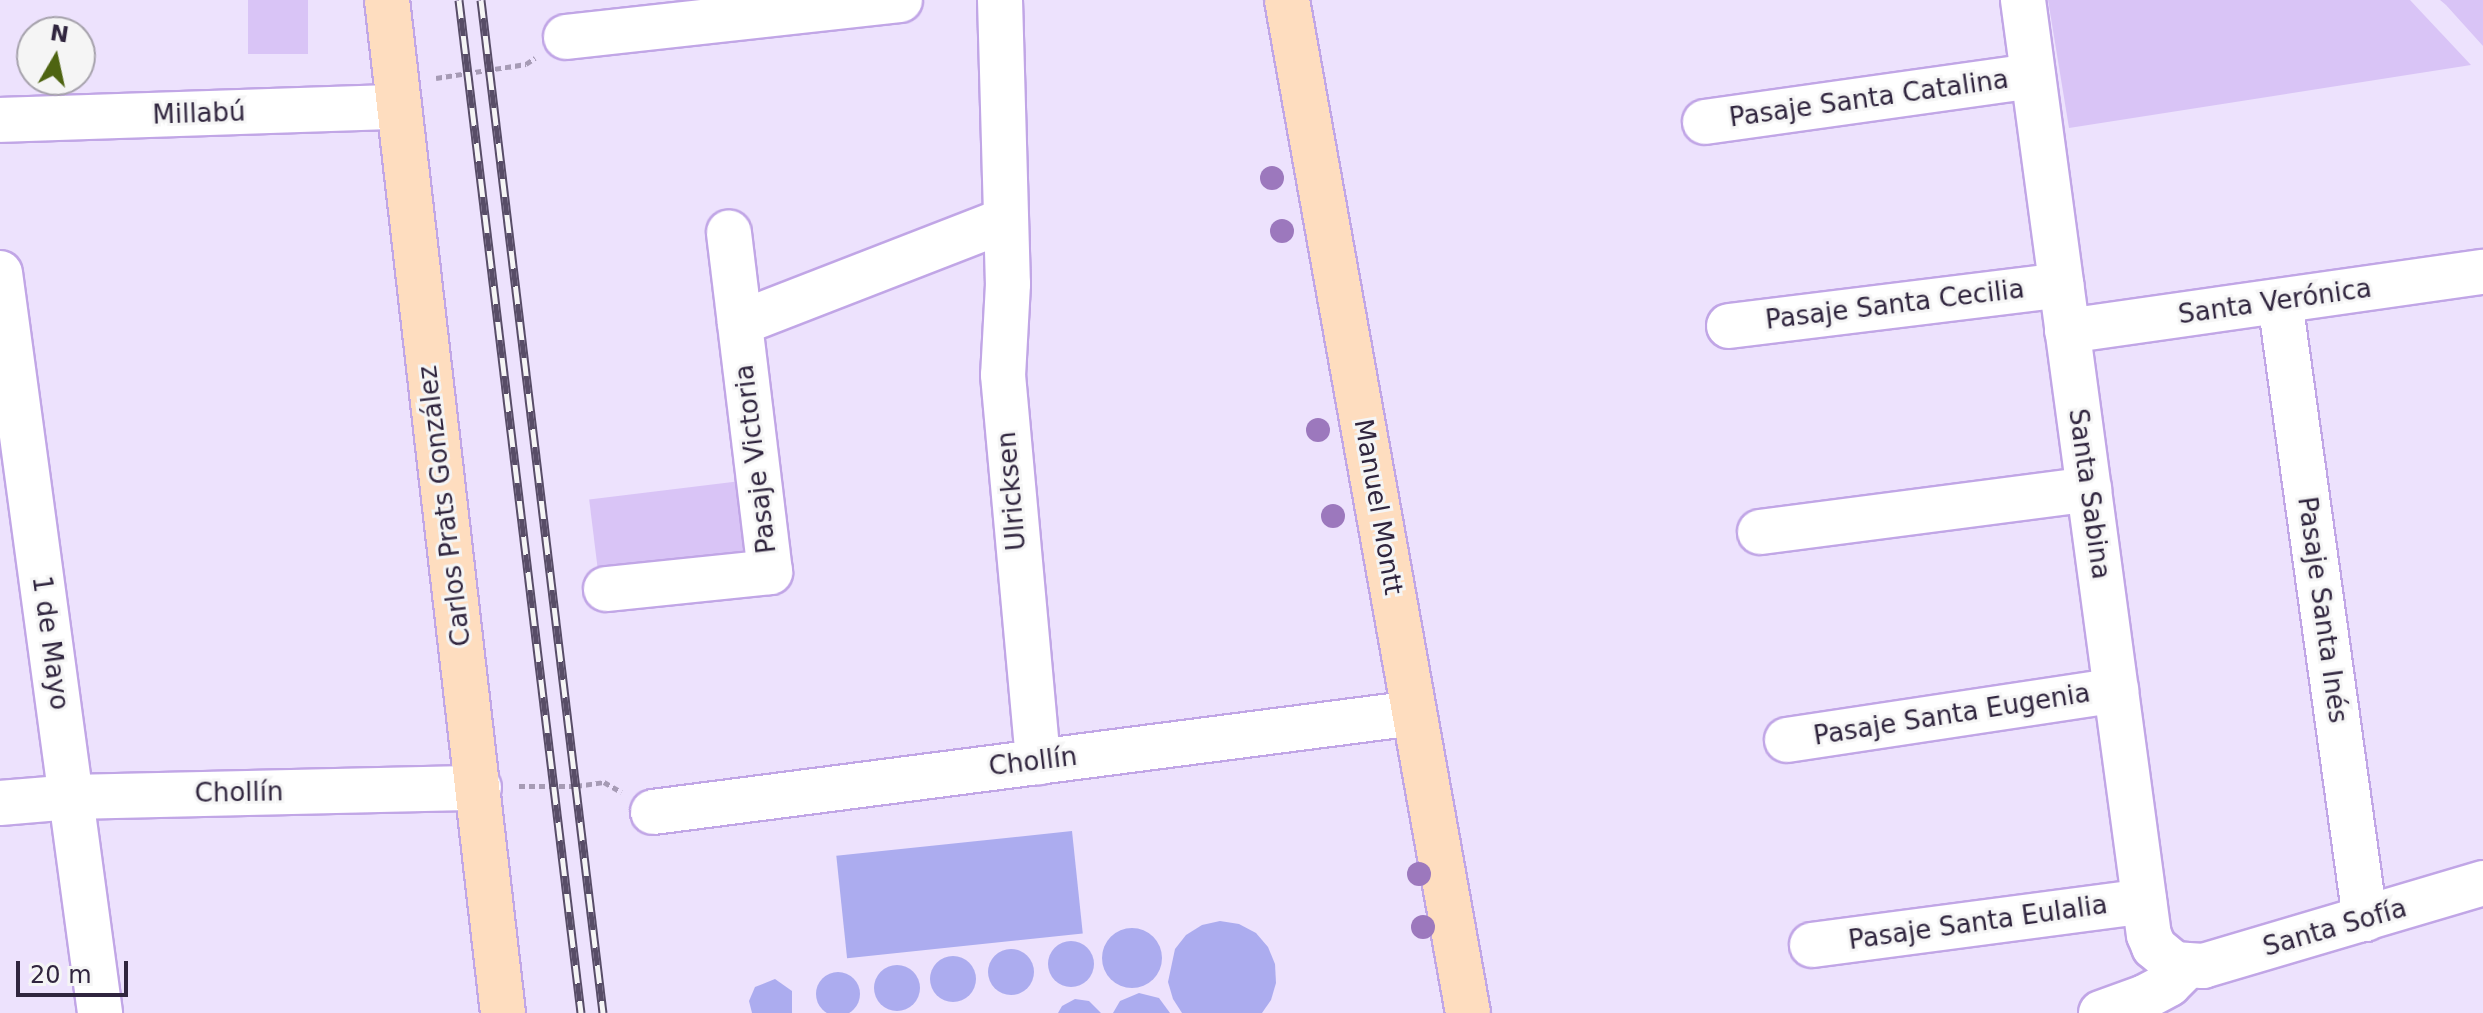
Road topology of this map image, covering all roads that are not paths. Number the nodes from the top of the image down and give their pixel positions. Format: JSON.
{"nodes":[{"id":1,"x":387,"y":0,"type":"edge"},
{"id":2,"x":900,"y":0,"type":"edge"},
{"id":3,"x":1000,"y":0,"type":"edge"},
{"id":4,"x":1287,"y":0,"type":"edge"},
{"id":5,"x":2023,"y":0,"type":"edge"},
{"id":6,"x":566,"y":37,"type":"road end"},
{"id":7,"x":2033,"y":76,"type":"junction"},
{"id":8,"x":399,"y":107,"type":"junction"},
{"id":9,"x":0,"y":120,"type":"edge"},
{"id":10,"x":1705,"y":122,"type":"dead end"},
{"id":11,"x":1005,"y":220,"type":"junction"},
{"id":12,"x":729,"y":232,"type":"dead end"},
{"id":13,"x":2483,"y":272,"type":"edge"},
{"id":14,"x":0,"y":273,"type":"edge"},
{"id":15,"x":2061,"y":285,"type":"junction"},
{"id":16,"x":2280,"y":301,"type":"junction"},
{"id":17,"x":740,"y":323,"type":"junction"},
{"id":18,"x":1729,"y":326,"type":"dead end"},
{"id":19,"x":2067,"y":331,"type":"junction"},
{"id":20,"x":2089,"y":489,"type":"junction"},
{"id":21,"x":1760,"y":532,"type":"dead end"},
{"id":22,"x":606,"y":589,"type":"dead end"},
{"id":23,"x":2116,"y":690,"type":"junction"},
{"id":24,"x":1414,"y":713,"type":"junction"},
{"id":25,"x":1787,"y":740,"type":"dead end"},
{"id":26,"x":1038,"y":762,"type":"junction"},
{"id":27,"x":477,"y":773,"type":"junction"},
{"id":28,"x":71,"y":797,"type":"junction"},
{"id":29,"x":0,"y":803,"type":"edge"},
{"id":30,"x":653,"y":812,"type":"road end"},
{"id":31,"x":2483,"y":883,"type":"edge"},
{"id":32,"x":2144,"y":901,"type":"junction"},
{"id":33,"x":2365,"y":919,"type":"junction"},
{"id":34,"x":1812,"y":945,"type":"dead end"},
{"id":35,"x":2186,"y":967,"type":"junction"},
{"id":36,"x":100,"y":1013,"type":"edge"},
{"id":37,"x":503,"y":1013,"type":"edge"},
{"id":38,"x":1468,"y":1013,"type":"edge"},
{"id":39,"x":2101,"y":1013,"type":"edge"}],
"edges":[{"from":1,"to":8,"type":"main road","name":"Carlos Prats González"},
{"from":2,"to":6,"type":"street"},
{"from":3,"to":11,"type":"street","name":"Ulricksen"},
{"from":4,"to":24,"type":"main road","name":"Manuel Montt"},
{"from":5,"to":7,"type":"street","name":"Santa Sabina"},
{"from":7,"to":10,"type":"street","name":"Pasaje Santa Catalina"},
{"from":7,"to":15,"type":"street","name":"Santa Sabina"},
{"from":8,"to":9,"type":"street","name":"Millabú"},
{"from":8,"to":27,"type":"main road","name":"Carlos Prats González"},
{"from":11,"to":17,"type":"street"},
{"from":11,"to":26,"type":"street","name":"Ulricksen"},
{"from":12,"to":17,"type":"street","name":"Pasaje Victoria"},
{"from":13,"to":16,"type":"street","name":"Santa Verónica"},
{"from":14,"to":28,"type":"street","name":"1 de Mayo"},
{"from":15,"to":18,"type":"street","name":"Pasaje Santa Cecilia"},
{"from":15,"to":19,"type":"street","name":"Santa Sabina"},
{"from":16,"to":19,"type":"street","name":"Santa Verónica"},
{"from":16,"to":33,"type":"street","name":"Pasaje Santa Inés"},
{"from":17,"to":22,"type":"street","name":"Pasaje Victoria"},
{"from":19,"to":20,"type":"street","name":"Santa Sabina"},
{"from":20,"to":21,"type":"street"},
{"from":20,"to":23,"type":"street","name":"Santa Sabina"},
{"from":23,"to":25,"type":"street","name":"Pasaje Santa Eugenia"},
{"from":23,"to":32,"type":"street","name":"Santa Sabina"},
{"from":24,"to":26,"type":"street","name":"Chollín"},
{"from":24,"to":38,"type":"main road","name":"Manuel Montt"},
{"from":26,"to":30,"type":"street","name":"Chollín"},
{"from":27,"to":28,"type":"street","name":"Chollín"},
{"from":27,"to":37,"type":"main road","name":"Carlos Prats González"},
{"from":28,"to":29,"type":"street","name":"Chollín"},
{"from":28,"to":36,"type":"street","name":"1 de Mayo"},
{"from":31,"to":33,"type":"street","name":"Santa Sofía"},
{"from":32,"to":34,"type":"street","name":"Pasaje Santa Eulalia"},
{"from":32,"to":35,"type":"street","name":"Santa Sabina"},
{"from":33,"to":35,"type":"street","name":"Santa Sofía"},
{"from":35,"to":39,"type":"street"}]}
